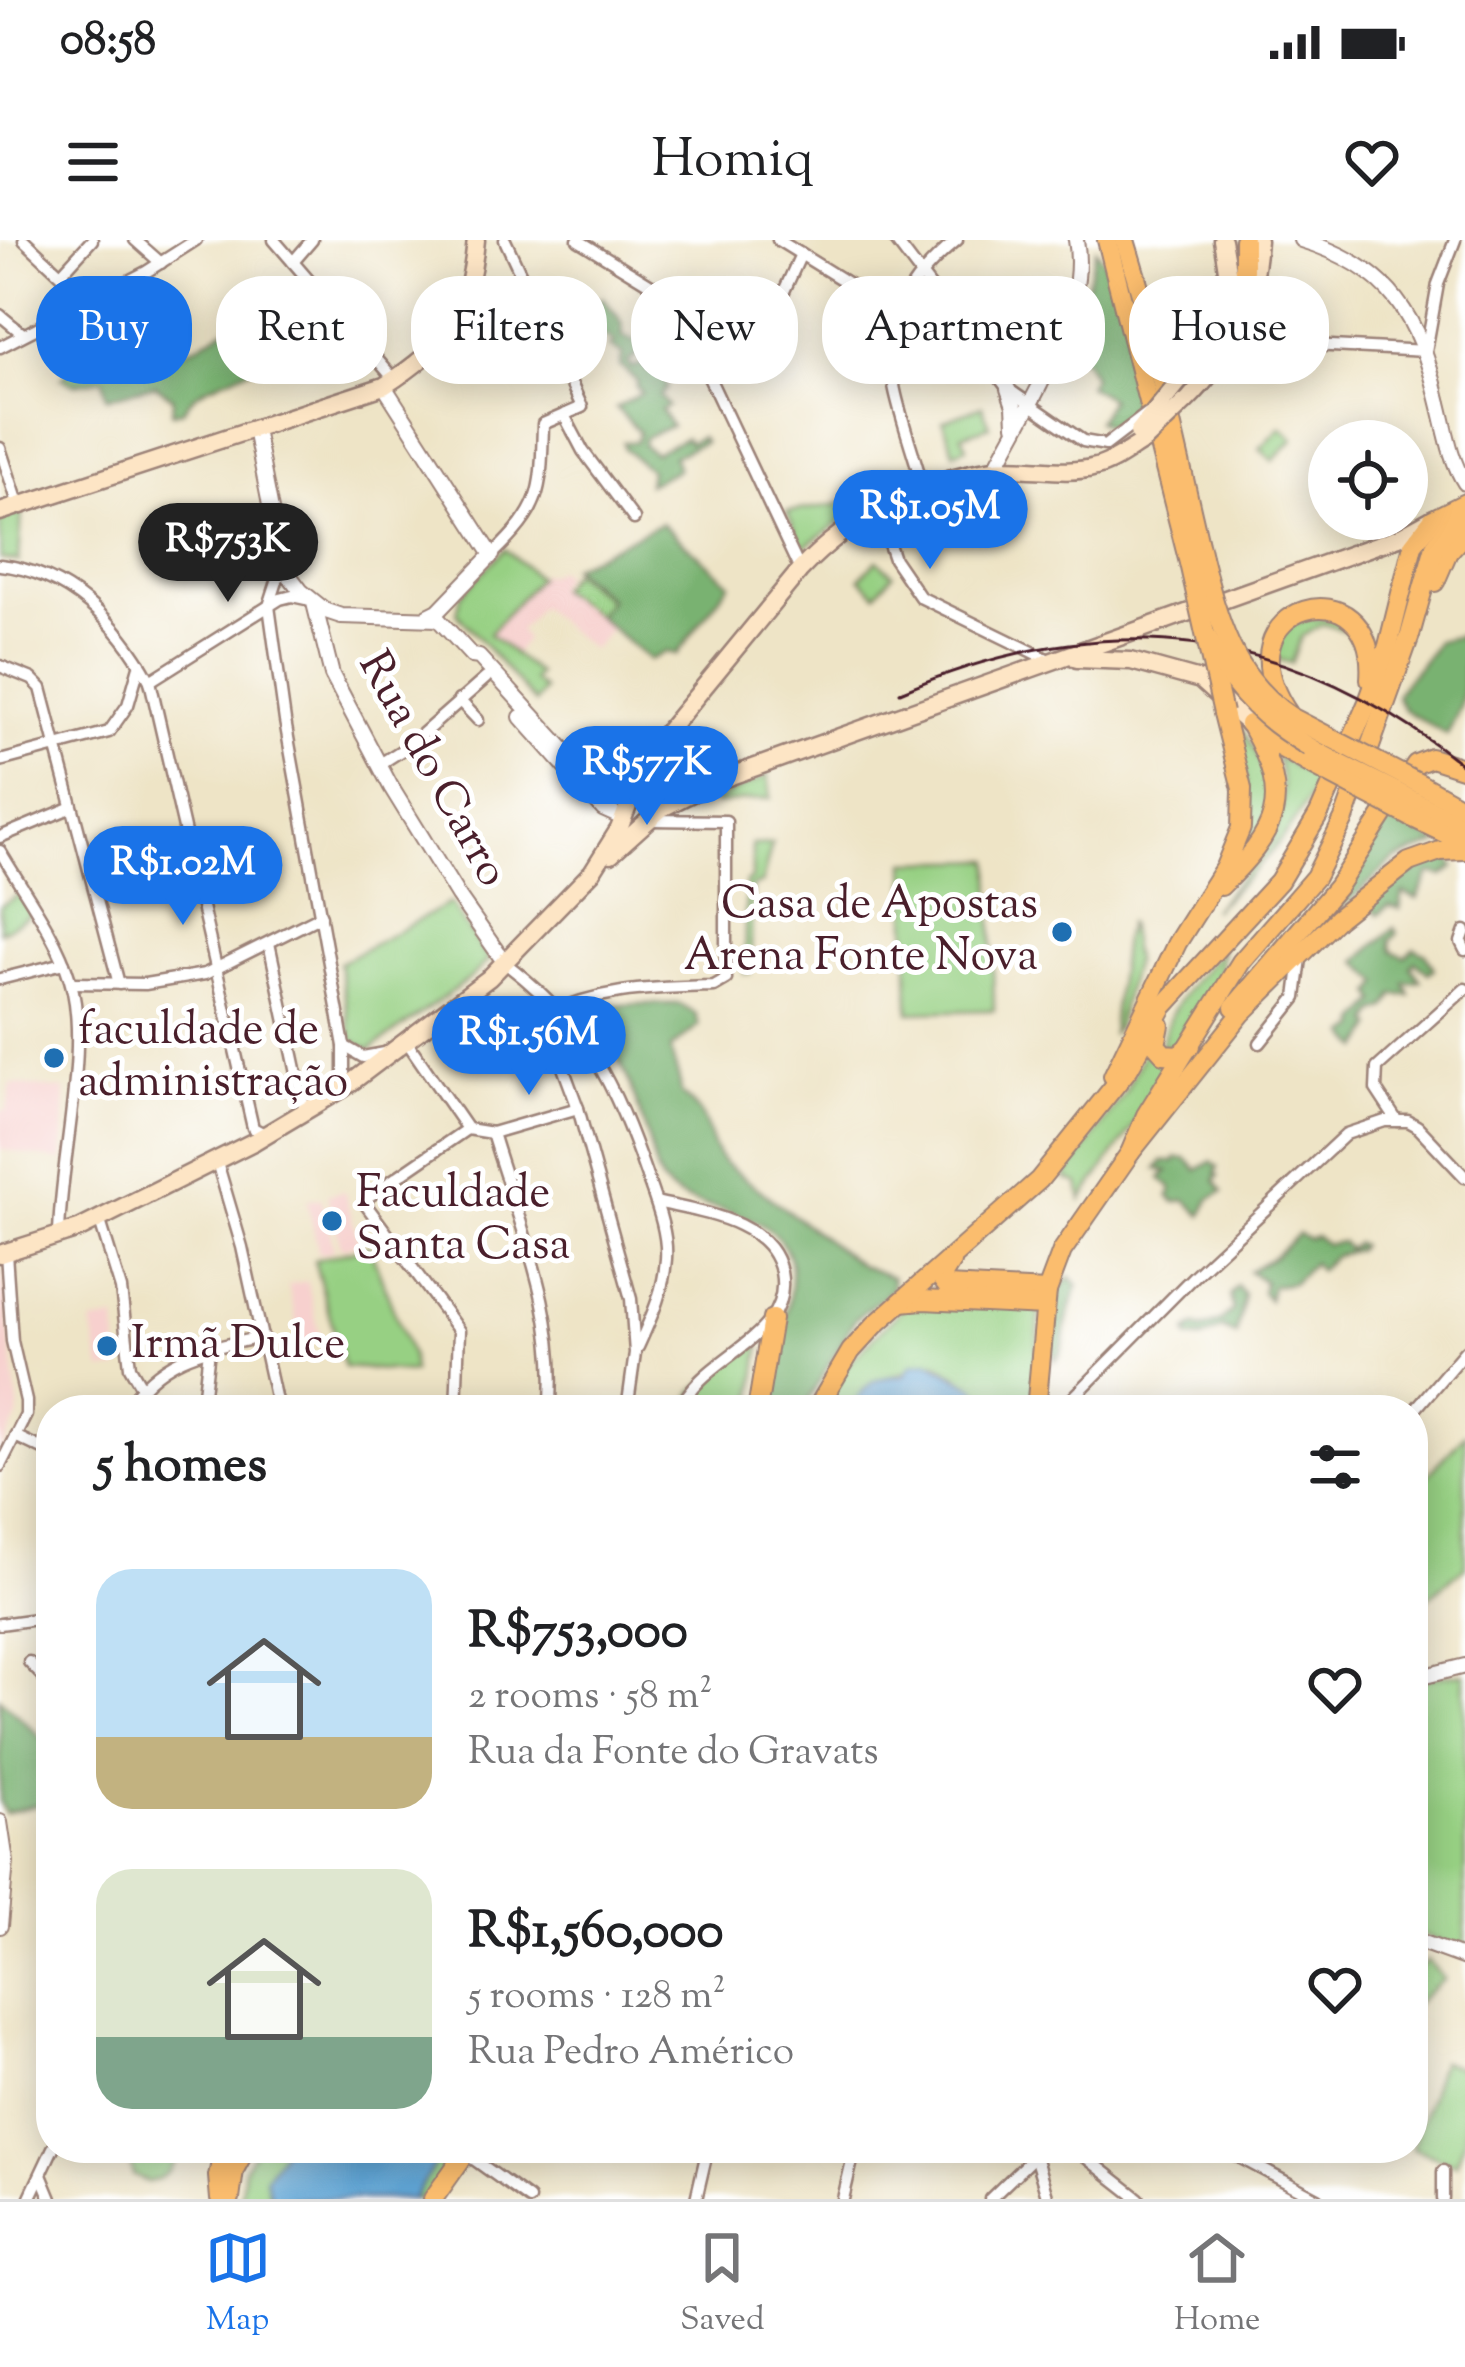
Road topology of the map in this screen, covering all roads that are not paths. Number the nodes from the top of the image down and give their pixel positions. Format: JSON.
{"nodes":[{"id":1,"x":24,"y":240,"type":"edge"},
{"id":2,"x":92,"y":240,"type":"edge"},
{"id":3,"x":134,"y":240,"type":"edge"},
{"id":4,"x":196,"y":240,"type":"edge"},
{"id":5,"x":274,"y":240,"type":"edge"},
{"id":6,"x":312,"y":240,"type":"edge"},
{"id":7,"x":476,"y":240,"type":"edge"},
{"id":8,"x":505,"y":240,"type":"edge"},
{"id":9,"x":578,"y":240,"type":"edge"},
{"id":10,"x":778,"y":240,"type":"edge"},
{"id":11,"x":895,"y":240,"type":"edge"},
{"id":12,"x":957,"y":240,"type":"edge"},
{"id":13,"x":1076,"y":240,"type":"edge"},
{"id":14,"x":1108,"y":240,"type":"edge"},
{"id":15,"x":1125,"y":240,"type":"edge"},
{"id":16,"x":1222,"y":240,"type":"edge"},
{"id":17,"x":1244,"y":240,"type":"edge"},
{"id":18,"x":1258,"y":240,"type":"edge"},
{"id":19,"x":1301,"y":240,"type":"edge"},
{"id":20,"x":1455,"y":240,"type":"edge"},
{"id":21,"x":1324,"y":243,"type":"edge"},
{"id":22,"x":801,"y":254,"type":"junction"},
{"id":23,"x":293,"y":262,"type":"junction"},
{"id":24,"x":161,"y":263,"type":"junction"},
{"id":25,"x":920,"y":273,"type":"junction"},
{"id":26,"x":61,"y":274,"type":"joint"},
{"id":27,"x":136,"y":276,"type":"edge"},
{"id":28,"x":636,"y":276,"type":"edge"},
{"id":29,"x":791,"y":276,"type":"edge"},
{"id":30,"x":836,"y":276,"type":"edge"},
{"id":31,"x":918,"y":276,"type":"edge"},
{"id":32,"x":1235,"y":276,"type":"edge"},
{"id":33,"x":1238,"y":276,"type":"edge"},
{"id":34,"x":1254,"y":276,"type":"edge"},
{"id":35,"x":0,"y":315,"type":"edge"},
{"id":36,"x":36,"y":328,"type":"edge"},
{"id":37,"x":23,"y":334,"type":"junction"},
{"id":38,"x":1329,"y":346,"type":"edge"},
{"id":39,"x":0,"y":347,"type":"edge"},
{"id":40,"x":1426,"y":351,"type":"junction"},
{"id":41,"x":389,"y":383,"type":"junction"},
{"id":42,"x":712,"y":384,"type":"edge"},
{"id":43,"x":895,"y":384,"type":"edge"},
{"id":44,"x":1176,"y":384,"type":"edge"},
{"id":45,"x":1202,"y":384,"type":"edge"},
{"id":46,"x":1008,"y":389,"type":"junction"},
{"id":47,"x":1160,"y":404,"type":"junction"},
{"id":48,"x":1028,"y":405,"type":"junction"},
{"id":49,"x":564,"y":416,"type":"junction"},
{"id":50,"x":255,"y":429,"type":"junction"},
{"id":51,"x":1015,"y":430,"type":"junction"},
{"id":52,"x":1141,"y":436,"type":"junction"},
{"id":53,"x":0,"y":448,"type":"edge"},
{"id":54,"x":1108,"y":453,"type":"junction"},
{"id":55,"x":995,"y":469,"type":"junction"},
{"id":56,"x":1465,"y":484,"type":"edge"},
{"id":57,"x":922,"y":487,"type":"junction"},
{"id":58,"x":1465,"y":503,"type":"edge"},
{"id":59,"x":19,"y":506,"type":"junction"},
{"id":60,"x":0,"y":512,"type":"edge"},
{"id":61,"x":1465,"y":513,"type":"edge"},
{"id":62,"x":634,"y":519,"type":"dead end"},
{"id":63,"x":881,"y":521,"type":"dead end"},
{"id":64,"x":1465,"y":532,"type":"edge"},
{"id":65,"x":1406,"y":541,"type":"junction"},
{"id":66,"x":492,"y":555,"type":"junction"},
{"id":67,"x":1196,"y":560,"type":"junction"},
{"id":68,"x":0,"y":565,"type":"edge"},
{"id":69,"x":282,"y":566,"type":"junction"},
{"id":70,"x":800,"y":570,"type":"junction"},
{"id":71,"x":314,"y":603,"type":"junction"},
{"id":72,"x":269,"y":606,"type":"junction"},
{"id":73,"x":437,"y":615,"type":"junction"},
{"id":74,"x":340,"y":616,"type":"junction"},
{"id":75,"x":320,"y":633,"type":"junction"},
{"id":76,"x":1410,"y":635,"type":"junction"},
{"id":77,"x":1207,"y":636,"type":"junction"},
{"id":78,"x":472,"y":656,"type":"junction"},
{"id":79,"x":1053,"y":662,"type":"junction"},
{"id":80,"x":140,"y":663,"type":"junction"},
{"id":81,"x":1400,"y":664,"type":"junction"},
{"id":82,"x":0,"y":666,"type":"edge"},
{"id":83,"x":486,"y":678,"type":"junction"},
{"id":84,"x":149,"y":681,"type":"junction"},
{"id":85,"x":459,"y":700,"type":"junction"},
{"id":86,"x":1368,"y":702,"type":"junction"},
{"id":87,"x":1291,"y":717,"type":"junction"},
{"id":88,"x":478,"y":720,"type":"dead end"},
{"id":89,"x":1250,"y":724,"type":"junction"},
{"id":90,"x":56,"y":747,"type":"junction"},
{"id":91,"x":648,"y":755,"type":"junction"},
{"id":92,"x":0,"y":761,"type":"edge"},
{"id":93,"x":380,"y":764,"type":"junction"},
{"id":94,"x":1465,"y":769,"type":"edge"},
{"id":95,"x":1416,"y":801,"type":"junction"},
{"id":96,"x":70,"y":808,"type":"junction"},
{"id":97,"x":1465,"y":809,"type":"edge"},
{"id":98,"x":623,"y":818,"type":"junction"},
{"id":99,"x":647,"y":820,"type":"junction"},
{"id":100,"x":1465,"y":828,"type":"edge"},
{"id":101,"x":0,"y":837,"type":"edge"},
{"id":102,"x":1465,"y":847,"type":"edge"},
{"id":103,"x":0,"y":851,"type":"edge"},
{"id":104,"x":592,"y":872,"type":"junction"},
{"id":105,"x":1201,"y":908,"type":"junction"},
{"id":106,"x":321,"y":916,"type":"junction"},
{"id":107,"x":1465,"y":931,"type":"edge"},
{"id":108,"x":268,"y":943,"type":"junction"},
{"id":109,"x":1465,"y":950,"type":"edge"},
{"id":110,"x":1300,"y":958,"type":"junction"},
{"id":111,"x":64,"y":963,"type":"junction"},
{"id":112,"x":506,"y":963,"type":"junction"},
{"id":113,"x":217,"y":969,"type":"junction"},
{"id":114,"x":1186,"y":978,"type":"junction"},
{"id":115,"x":0,"y":979,"type":"edge"},
{"id":116,"x":72,"y":983,"type":"junction"},
{"id":117,"x":119,"y":984,"type":"junction"},
{"id":118,"x":1465,"y":989,"type":"edge"},
{"id":119,"x":559,"y":1008,"type":"junction"},
{"id":120,"x":1260,"y":1043,"type":"dead end"},
{"id":121,"x":1193,"y":1044,"type":"junction"},
{"id":122,"x":398,"y":1045,"type":"junction"},
{"id":123,"x":344,"y":1046,"type":"junction"},
{"id":124,"x":344,"y":1088,"type":"junction"},
{"id":125,"x":1184,"y":1088,"type":"junction"},
{"id":126,"x":1102,"y":1101,"type":"junction"},
{"id":127,"x":578,"y":1108,"type":"junction"},
{"id":128,"x":305,"y":1111,"type":"junction"},
{"id":129,"x":1396,"y":1120,"type":"junction"},
{"id":130,"x":466,"y":1129,"type":"junction"},
{"id":131,"x":492,"y":1133,"type":"junction"},
{"id":132,"x":266,"y":1135,"type":"junction"},
{"id":133,"x":1130,"y":1153,"type":"junction"},
{"id":134,"x":217,"y":1162,"type":"junction"},
{"id":135,"x":1465,"y":1177,"type":"edge"},
{"id":136,"x":656,"y":1202,"type":"junction"},
{"id":137,"x":99,"y":1217,"type":"junction"},
{"id":138,"x":59,"y":1237,"type":"junction"},
{"id":139,"x":962,"y":1249,"type":"junction"},
{"id":140,"x":3,"y":1253,"type":"edge"},
{"id":141,"x":1046,"y":1298,"type":"junction"},
{"id":142,"x":901,"y":1302,"type":"junction"},
{"id":143,"x":772,"y":1319,"type":"junction"},
{"id":144,"x":263,"y":1337,"type":"junction"},
{"id":145,"x":209,"y":1350,"type":"junction"},
{"id":146,"x":1465,"y":1351,"type":"edge"},
{"id":147,"x":635,"y":1352,"type":"junction"},
{"id":148,"x":141,"y":1386,"type":"junction"},
{"id":149,"x":135,"y":1395,"type":"edge"},
{"id":150,"x":204,"y":1395,"type":"edge"},
{"id":151,"x":275,"y":1395,"type":"edge"},
{"id":152,"x":457,"y":1395,"type":"edge"},
{"id":153,"x":552,"y":1395,"type":"edge"},
{"id":154,"x":629,"y":1395,"type":"edge"},
{"id":155,"x":691,"y":1395,"type":"edge"},
{"id":156,"x":759,"y":1395,"type":"edge"},
{"id":157,"x":825,"y":1395,"type":"edge"},
{"id":158,"x":1037,"y":1395,"type":"edge"},
{"id":159,"x":1075,"y":1395,"type":"edge"},
{"id":160,"x":1427,"y":1395,"type":"edge"},
{"id":161,"x":15,"y":1436,"type":"junction"},
{"id":162,"x":36,"y":1446,"type":"edge"},
{"id":163,"x":0,"y":1466,"type":"edge"},
{"id":164,"x":36,"y":1619,"type":"edge"},
{"id":165,"x":0,"y":1624,"type":"edge"},
{"id":166,"x":29,"y":1662,"type":"dead end"},
{"id":167,"x":1464,"y":1667,"type":"edge"},
{"id":168,"x":36,"y":1669,"type":"edge"},
{"id":169,"x":1428,"y":1675,"type":"edge"},
{"id":170,"x":0,"y":1822,"type":"edge"},
{"id":171,"x":0,"y":1926,"type":"edge"},
{"id":172,"x":1428,"y":1947,"type":"edge"},
{"id":173,"x":1465,"y":1958,"type":"edge"},
{"id":174,"x":46,"y":2163,"type":"edge"},
{"id":175,"x":221,"y":2163,"type":"edge"},
{"id":176,"x":238,"y":2163,"type":"edge"},
{"id":177,"x":458,"y":2163,"type":"edge"},
{"id":178,"x":482,"y":2163,"type":"edge"},
{"id":179,"x":704,"y":2163,"type":"edge"},
{"id":180,"x":851,"y":2163,"type":"edge"},
{"id":181,"x":1028,"y":2163,"type":"edge"},
{"id":182,"x":1041,"y":2163,"type":"edge"},
{"id":183,"x":1093,"y":2163,"type":"edge"},
{"id":184,"x":1250,"y":2163,"type":"edge"},
{"id":185,"x":1443,"y":2171,"type":"dead end"},
{"id":186,"x":41,"y":2175,"type":"junction"},
{"id":187,"x":29,"y":2199,"type":"edge"},
{"id":188,"x":48,"y":2199,"type":"edge"},
{"id":189,"x":220,"y":2199,"type":"edge"},
{"id":190,"x":230,"y":2199,"type":"edge"},
{"id":191,"x":433,"y":2199,"type":"edge"},
{"id":192,"x":529,"y":2199,"type":"edge"},
{"id":193,"x":696,"y":2199,"type":"edge"},
{"id":194,"x":843,"y":2199,"type":"edge"},
{"id":195,"x":990,"y":2199,"type":"edge"},
{"id":196,"x":1048,"y":2199,"type":"edge"},
{"id":197,"x":1139,"y":2199,"type":"edge"},
{"id":198,"x":1318,"y":2199,"type":"edge"},
{"id":199,"x":1443,"y":2199,"type":"edge"}],
"edges":[{"from":1,"to":26,"type":"street"},
{"from":2,"to":26,"type":"street"},
{"from":3,"to":24,"type":"street"},
{"from":4,"to":24,"type":"street"},
{"from":5,"to":23,"type":"street"},
{"from":6,"to":23,"type":"street"},
{"from":7,"to":41,"type":"main road"},
{"from":8,"to":49,"type":"street"},
{"from":9,"to":28,"type":"street"},
{"from":10,"to":22,"type":"street"},
{"from":11,"to":25,"type":"street"},
{"from":12,"to":25,"type":"street"},
{"from":13,"to":48,"type":"street"},
{"from":14,"to":67,"type":"main road"},
{"from":15,"to":67,"type":"main road"},
{"from":16,"to":32,"type":"main road"},
{"from":17,"to":33,"type":"main road"},
{"from":18,"to":34,"type":"main road"},
{"from":19,"to":21,"type":"street"},
{"from":20,"to":40,"type":"street"},
{"from":21,"to":40,"type":"street"},
{"from":22,"to":29,"type":"street"},
{"from":22,"to":30,"type":"street"},
{"from":23,"to":41,"type":"street"},
{"from":24,"to":27,"type":"street"},
{"from":25,"to":31,"type":"street"},
{"from":25,"to":46,"type":"street"},
{"from":35,"to":37,"type":"street"},
{"from":36,"to":37,"type":"street"},
{"from":37,"to":39,"type":"street"},
{"from":38,"to":40,"type":"street"},
{"from":40,"to":56,"type":"street"},
{"from":41,"to":50,"type":"main road"},
{"from":41,"to":66,"type":"street"},
{"from":42,"to":70,"type":"street"},
{"from":43,"to":57,"type":"street"},
{"from":44,"to":47,"type":"main road","bridge":true},
{"from":45,"to":52,"type":"main road","bridge":true},
{"from":46,"to":48,"type":"street"},
{"from":46,"to":51,"type":"street"},
{"from":47,"to":52,"type":"main road","bridge":true},
{"from":47,"to":54,"type":"street","bridge":true},
{"from":48,"to":51,"type":"street"},
{"from":48,"to":54,"type":"street"},
{"from":49,"to":62,"type":"street"},
{"from":49,"to":66,"type":"street"},
{"from":50,"to":59,"type":"main road"},
{"from":50,"to":69,"type":"street"},
{"from":51,"to":55,"type":"street"},
{"from":52,"to":54,"type":"main road"},
{"from":53,"to":59,"type":"street"},
{"from":54,"to":55,"type":"main road"},
{"from":55,"to":57,"type":"main road"},
{"from":57,"to":70,"type":"main road"},
{"from":58,"to":65,"type":"main road"},
{"from":59,"to":60,"type":"main road"},
{"from":61,"to":76,"type":"main road"},
{"from":63,"to":79,"type":"street"},
{"from":64,"to":76,"type":"main road"},
{"from":65,"to":79,"type":"main road"},
{"from":65,"to":81,"type":"main road"},
{"from":65,"to":86,"type":"main road"},
{"from":66,"to":73,"type":"street"},
{"from":67,"to":77,"type":"main road","bridge":true},
{"from":67,"to":87,"type":"main road","bridge":true},
{"from":68,"to":80,"type":"street"},
{"from":69,"to":71,"type":"street"},
{"from":69,"to":72,"type":"street"},
{"from":70,"to":91,"type":"main road"},
{"from":71,"to":72,"type":"street"},
{"from":71,"to":74,"type":"street"},
{"from":71,"to":75,"type":"street","name":"Rua do Carro"},
{"from":72,"to":84,"type":"street"},
{"from":72,"to":106,"type":"street"},
{"from":73,"to":74,"type":"street"},
{"from":73,"to":78,"type":"street"},
{"from":74,"to":75,"type":"street"},
{"from":75,"to":93,"type":"street","name":"Rua do Carro"},
{"from":76,"to":81,"type":"main road"},
{"from":77,"to":95,"type":"main road","bridge":true},
{"from":77,"to":105,"type":"main road","bridge":true},
{"from":78,"to":83,"type":"street"},
{"from":78,"to":91,"type":"street"},
{"from":79,"to":89,"type":"main road"},
{"from":79,"to":99,"type":"main road"},
{"from":80,"to":84,"type":"street"},
{"from":80,"to":90,"type":"street"},
{"from":81,"to":121,"type":"main road"},
{"from":82,"to":90,"type":"street"},
{"from":83,"to":85,"type":"street"},
{"from":83,"to":98,"type":"street"},
{"from":84,"to":113,"type":"street"},
{"from":85,"to":88,"type":"street"},
{"from":85,"to":93,"type":"street"},
{"from":86,"to":87,"type":"main road"},
{"from":86,"to":114,"type":"main road"},
{"from":87,"to":95,"type":"main road","bridge":true},
{"from":89,"to":95,"type":"main road","bridge":true},
{"from":89,"to":105,"type":"main road"},
{"from":90,"to":92,"type":"street"},
{"from":90,"to":96,"type":"street"},
{"from":91,"to":98,"type":"main road"},
{"from":93,"to":112,"type":"street","name":"Rua do Carro"},
{"from":94,"to":125,"type":"main road"},
{"from":95,"to":97,"type":"main road"},
{"from":95,"to":100,"type":"main road"},
{"from":95,"to":102,"type":"main road"},
{"from":96,"to":101,"type":"street"},
{"from":96,"to":117,"type":"street"},
{"from":98,"to":99,"type":"main road"},
{"from":98,"to":104,"type":"main road"},
{"from":99,"to":104,"type":"main road"},
{"from":99,"to":119,"type":"street"},
{"from":102,"to":110,"type":"main road"},
{"from":103,"to":111,"type":"street"},
{"from":104,"to":112,"type":"main road"},
{"from":105,"to":126,"type":"main road"},
{"from":106,"to":108,"type":"street"},
{"from":106,"to":123,"type":"street"},
{"from":107,"to":109,"type":"street"},
{"from":108,"to":113,"type":"street"},
{"from":108,"to":128,"type":"street"},
{"from":110,"to":120,"type":"street"},
{"from":110,"to":125,"type":"main road"},
{"from":111,"to":115,"type":"street"},
{"from":111,"to":116,"type":"street"},
{"from":112,"to":119,"type":"street"},
{"from":112,"to":122,"type":"main road"},
{"from":113,"to":117,"type":"street"},
{"from":113,"to":132,"type":"street"},
{"from":114,"to":121,"type":"main road"},
{"from":114,"to":126,"type":"main road"},
{"from":116,"to":117,"type":"street"},
{"from":116,"to":138,"type":"street"},
{"from":118,"to":129,"type":"street"},
{"from":119,"to":127,"type":"street"},
{"from":119,"to":136,"type":"street"},
{"from":121,"to":133,"type":"main road"},
{"from":122,"to":123,"type":"street"},
{"from":122,"to":124,"type":"main road"},
{"from":122,"to":130,"type":"street"},
{"from":123,"to":124,"type":"street"},
{"from":124,"to":128,"type":"main road"},
{"from":125,"to":133,"type":"main road"},
{"from":126,"to":139,"type":"main road"},
{"from":127,"to":131,"type":"street"},
{"from":127,"to":147,"type":"street"},
{"from":128,"to":132,"type":"main road"},
{"from":129,"to":135,"type":"street"},
{"from":129,"to":159,"type":"street"},
{"from":130,"to":131,"type":"street"},
{"from":130,"to":152,"type":"street"},
{"from":131,"to":153,"type":"street"},
{"from":132,"to":134,"type":"main road"},
{"from":133,"to":141,"type":"main road"},
{"from":134,"to":137,"type":"main road"},
{"from":134,"to":144,"type":"street"},
{"from":136,"to":143,"type":"street"},
{"from":136,"to":147,"type":"street"},
{"from":137,"to":138,"type":"main road"},
{"from":137,"to":148,"type":"street"},
{"from":138,"to":140,"type":"main road"},
{"from":139,"to":141,"type":"main road"},
{"from":139,"to":142,"type":"main road"},
{"from":140,"to":161,"type":"street"},
{"from":141,"to":142,"type":"main road"},
{"from":141,"to":158,"type":"main road"},
{"from":142,"to":157,"type":"main road"},
{"from":143,"to":155,"type":"street"},
{"from":143,"to":156,"type":"main road"},
{"from":144,"to":145,"type":"street"},
{"from":144,"to":151,"type":"street"},
{"from":145,"to":148,"type":"street"},
{"from":145,"to":150,"type":"street"},
{"from":146,"to":160,"type":"street"},
{"from":147,"to":154,"type":"street"},
{"from":148,"to":149,"type":"street"},
{"from":161,"to":162,"type":"street"},
{"from":161,"to":163,"type":"street"},
{"from":164,"to":165,"type":"street"},
{"from":166,"to":168,"type":"street"},
{"from":167,"to":169,"type":"street"},
{"from":170,"to":171,"type":"street"},
{"from":172,"to":173,"type":"street"},
{"from":174,"to":186,"type":"street"},
{"from":175,"to":189,"type":"main road"},
{"from":176,"to":190,"type":"main road"},
{"from":177,"to":191,"type":"main road"},
{"from":178,"to":192,"type":"street"},
{"from":179,"to":193,"type":"street"},
{"from":180,"to":194,"type":"street"},
{"from":181,"to":195,"type":"street"},
{"from":182,"to":196,"type":"street"},
{"from":183,"to":197,"type":"street"},
{"from":184,"to":198,"type":"street"},
{"from":185,"to":199,"type":"street"},
{"from":186,"to":187,"type":"street"},
{"from":186,"to":188,"type":"street"}]}
